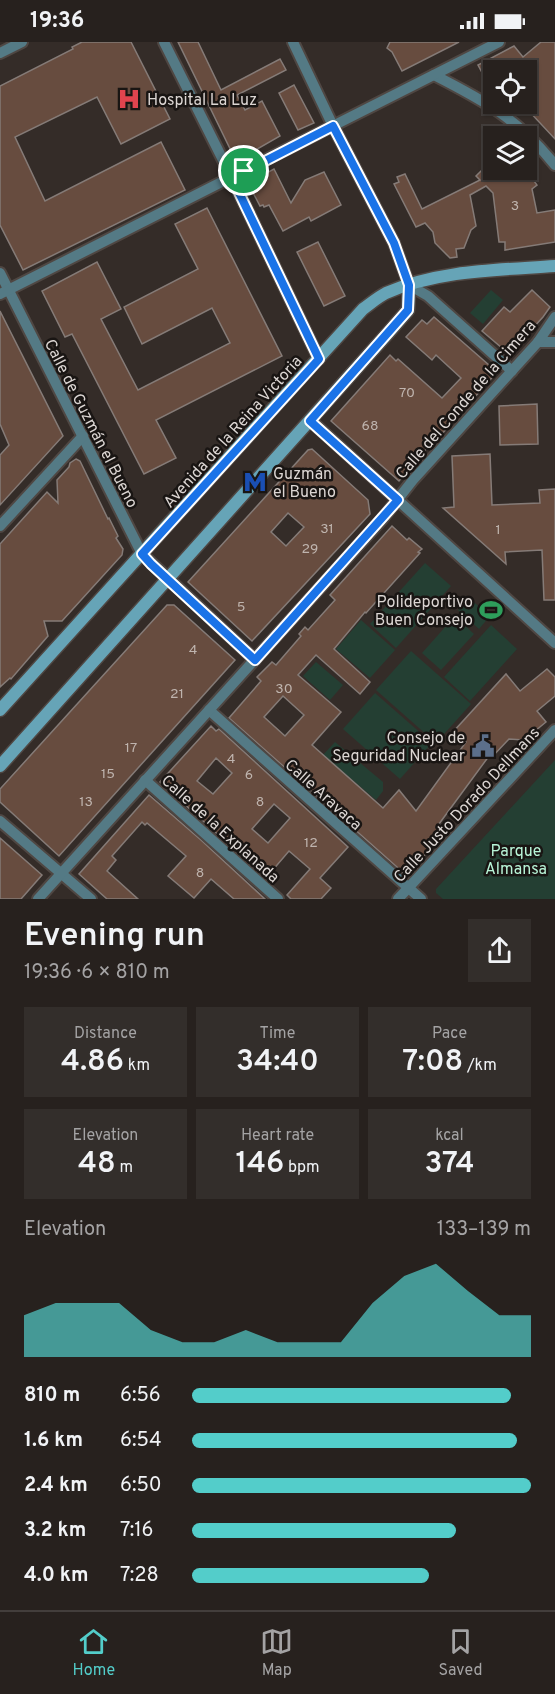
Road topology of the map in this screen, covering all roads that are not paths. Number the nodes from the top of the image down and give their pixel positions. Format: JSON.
{"nodes":[{"id":1,"x":22,"y":42,"type":"edge"},
{"id":2,"x":164,"y":42,"type":"edge"},
{"id":3,"x":293,"y":42,"type":"edge"},
{"id":4,"x":499,"y":42,"type":"edge"},
{"id":5,"x":487,"y":45,"type":"edge"},
{"id":6,"x":0,"y":53,"type":"edge"},
{"id":7,"x":434,"y":75,"type":"junction"},
{"id":8,"x":333,"y":126,"type":"junction"},
{"id":9,"x":555,"y":165,"type":"edge"},
{"id":10,"x":232,"y":178,"type":"junction"},
{"id":11,"x":555,"y":266,"type":"edge"},
{"id":12,"x":0,"y":273,"type":"edge"},
{"id":13,"x":409,"y":285,"type":"junction"},
{"id":14,"x":4,"y":291,"type":"edge"},
{"id":15,"x":555,"y":317,"type":"edge"},
{"id":16,"x":538,"y":342,"type":"junction"},
{"id":17,"x":555,"y":342,"type":"edge"},
{"id":18,"x":319,"y":359,"type":"junction"},
{"id":19,"x":512,"y":371,"type":"junction"},
{"id":20,"x":310,"y":421,"type":"junction"},
{"id":21,"x":83,"y":436,"type":"junction"},
{"id":22,"x":398,"y":500,"type":"junction"},
{"id":23,"x":0,"y":526,"type":"edge"},
{"id":24,"x":142,"y":554,"type":"junction"},
{"id":25,"x":168,"y":580,"type":"junction"},
{"id":26,"x":555,"y":643,"type":"edge"},
{"id":27,"x":255,"y":660,"type":"junction"},
{"id":28,"x":0,"y":710,"type":"edge"},
{"id":29,"x":209,"y":710,"type":"junction"},
{"id":30,"x":555,"y":730,"type":"edge"},
{"id":31,"x":0,"y":766,"type":"edge"},
{"id":32,"x":145,"y":780,"type":"junction"},
{"id":33,"x":0,"y":820,"type":"edge"},
{"id":34,"x":62,"y":874,"type":"junction"},
{"id":35,"x":408,"y":888,"type":"junction"},
{"id":36,"x":38,"y":899,"type":"edge"},
{"id":37,"x":91,"y":899,"type":"edge"},
{"id":38,"x":278,"y":899,"type":"edge"},
{"id":39,"x":398,"y":899,"type":"edge"},
{"id":40,"x":421,"y":899,"type":"edge"}],
"edges":[{"from":1,"to":6,"type":"street"},
{"from":2,"to":10,"type":"street"},
{"from":3,"to":8,"type":"street"},
{"from":4,"to":5,"type":"street"},
{"from":5,"to":7,"type":"street"},
{"from":7,"to":8,"type":"street"},
{"from":7,"to":9,"type":"street"},
{"from":8,"to":10,"type":"street"},
{"from":8,"to":13,"type":"street"},
{"from":10,"to":14,"type":"street"},
{"from":10,"to":18,"type":"street"},
{"from":11,"to":13,"type":"street","name":"Avenida de la Reina Victoria"},
{"from":12,"to":14,"type":"street","name":"Calle de Guzmán el Bueno"},
{"from":13,"to":18,"type":"street","name":"Avenida de la Reina Victoria"},
{"from":13,"to":19,"type":"street"},
{"from":13,"to":20,"type":"street"},
{"from":14,"to":21,"type":"street","name":"Calle de Guzmán el Bueno"},
{"from":15,"to":16,"type":"street","name":"Calle del Conde de la Cimera"},
{"from":16,"to":17,"type":"street"},
{"from":16,"to":19,"type":"street","name":"Calle del Conde de la Cimera"},
{"from":18,"to":24,"type":"street","name":"Avenida de la Reina Victoria"},
{"from":19,"to":22,"type":"street","name":"Calle del Conde de la Cimera"},
{"from":20,"to":22,"type":"street"},
{"from":20,"to":25,"type":"street"},
{"from":21,"to":23,"type":"street"},
{"from":21,"to":24,"type":"street","name":"Calle de Guzmán el Bueno"},
{"from":22,"to":26,"type":"street"},
{"from":22,"to":27,"type":"street","name":"Calle del Conde de la Cimera"},
{"from":24,"to":25,"type":"street","name":"Calle de Guzmán el Bueno"},
{"from":24,"to":28,"type":"street","name":"Avenida de la Reina Victoria"},
{"from":25,"to":27,"type":"street","name":"Calle de Guzmán el Bueno"},
{"from":25,"to":31,"type":"street"},
{"from":27,"to":29,"type":"street","name":"Calle del Conde de la Cimera"},
{"from":29,"to":32,"type":"street","name":"Calle del Conde de la Cimera"},
{"from":29,"to":35,"type":"street","name":"Calle Aravaca"},
{"from":30,"to":35,"type":"street","name":"Calle Justo Dorado Dellmans"},
{"from":32,"to":34,"type":"street","name":"Calle del Conde de la Cimera"},
{"from":32,"to":38,"type":"street","name":"Calle de la Explanada"},
{"from":33,"to":34,"type":"street"},
{"from":34,"to":36,"type":"street","name":"Calle del Conde de la Cimera"},
{"from":34,"to":37,"type":"street"},
{"from":35,"to":39,"type":"street","name":"Calle Justo Dorado Dellmans"},
{"from":35,"to":40,"type":"street","name":"Calle Aravaca"}]}
